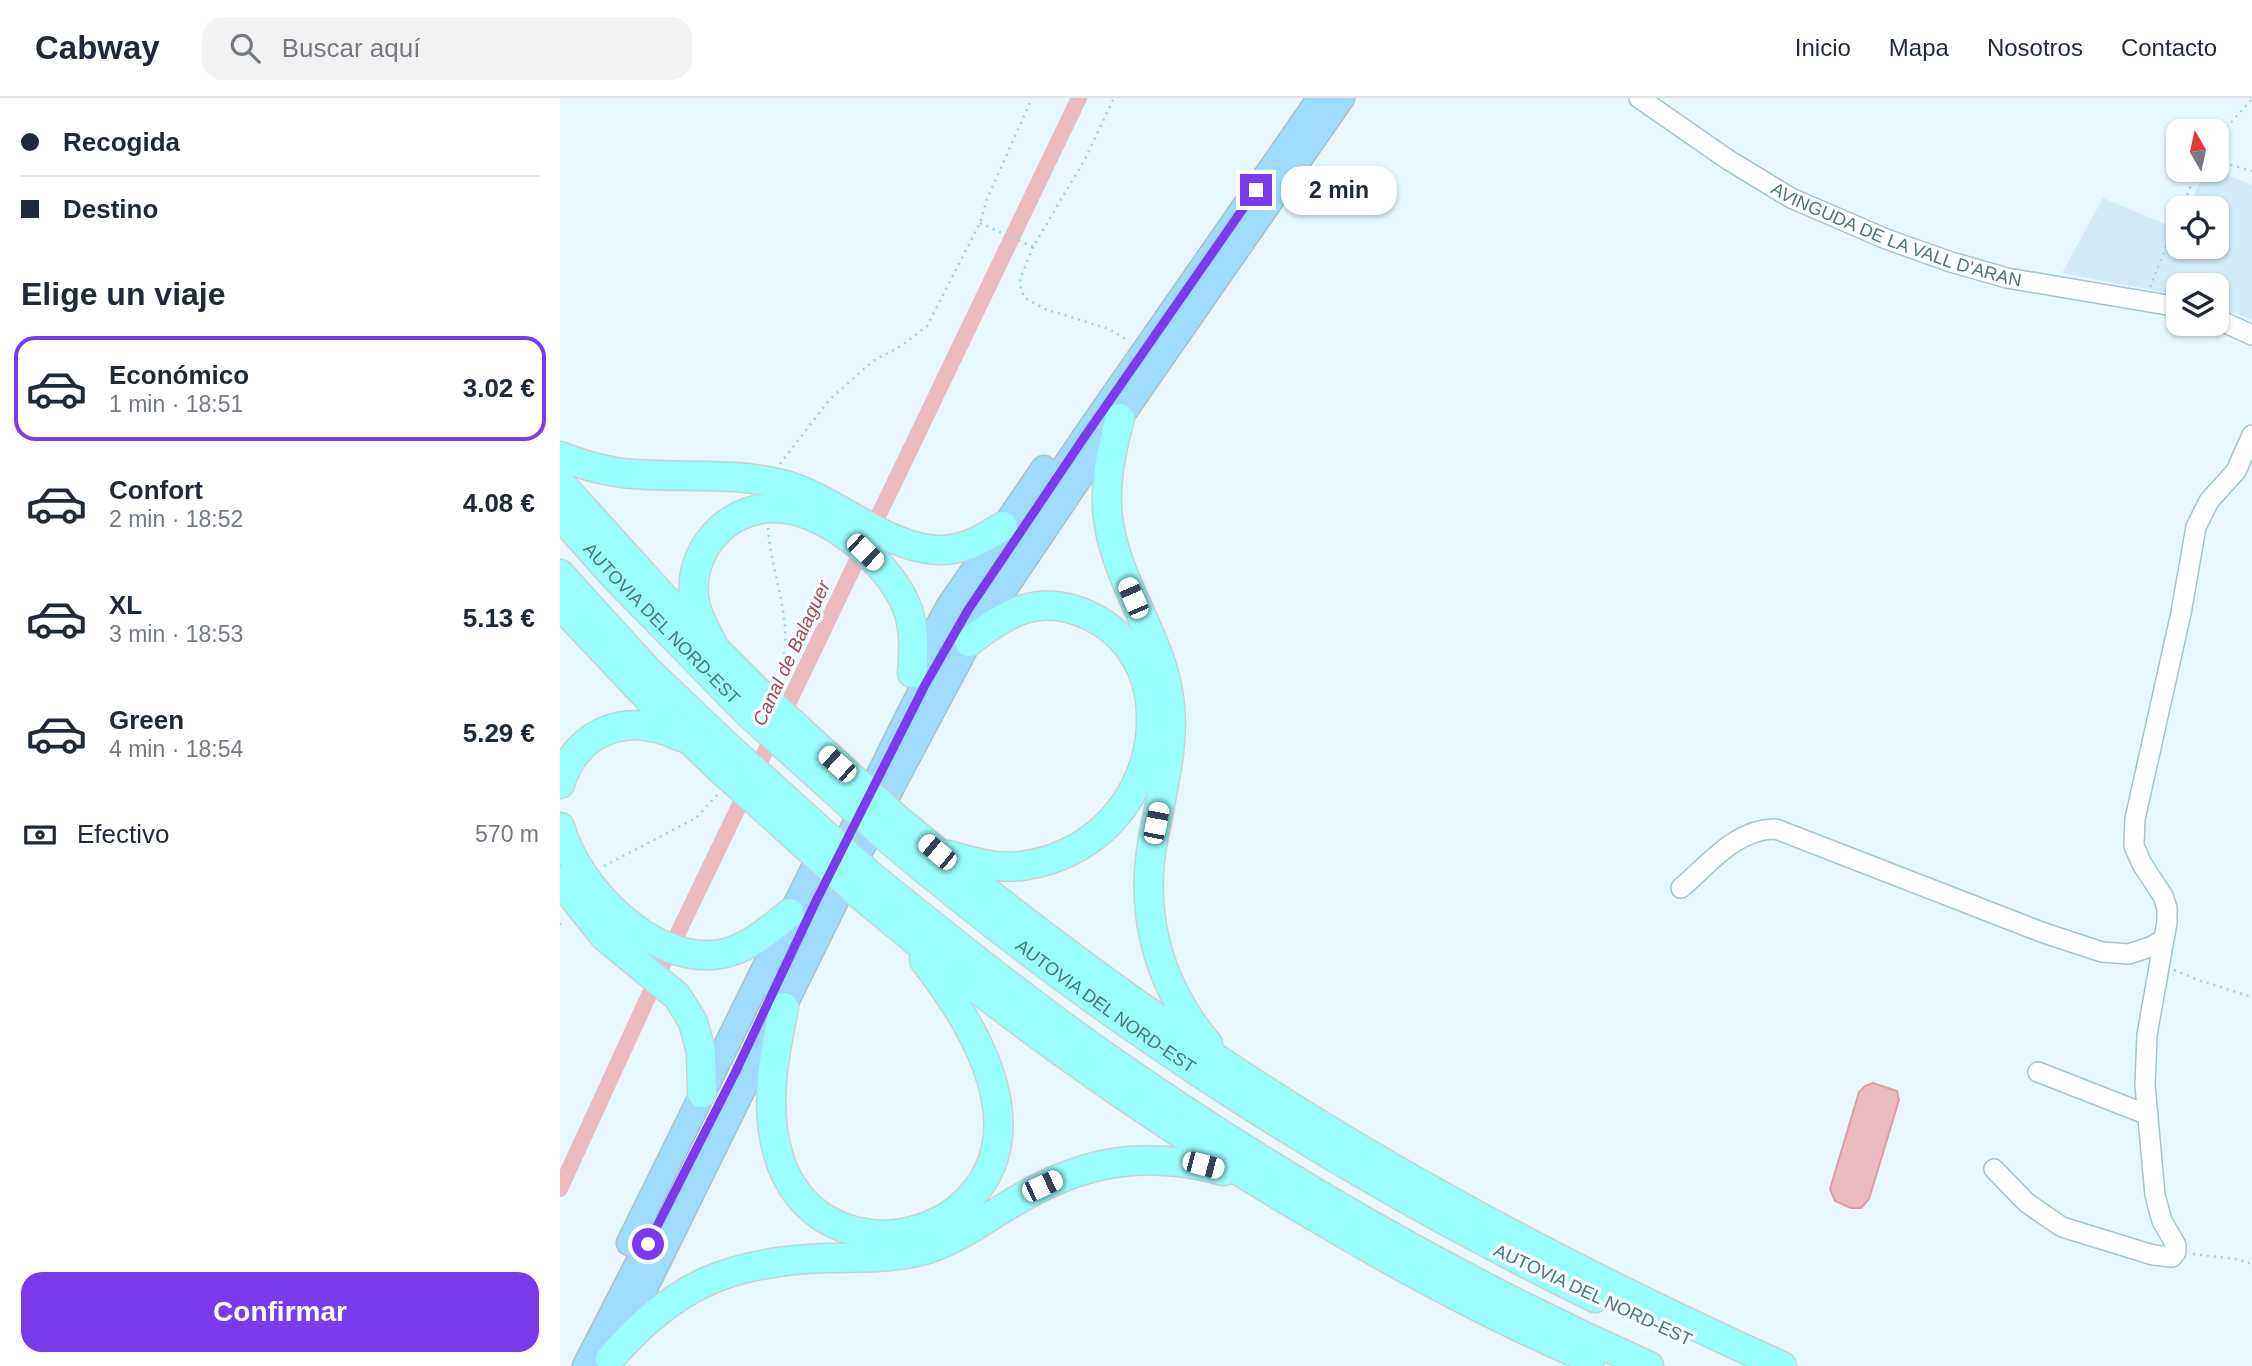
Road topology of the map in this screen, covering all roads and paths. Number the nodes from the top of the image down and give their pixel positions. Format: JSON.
{"nodes":[{"id":1,"x":1032,"y":98,"type":"edge"},
{"id":2,"x":1114,"y":98,"type":"edge"},
{"id":3,"x":1320,"y":98,"type":"edge"},
{"id":4,"x":1342,"y":98,"type":"edge"},
{"id":5,"x":1639,"y":98,"type":"edge"},
{"id":6,"x":2252,"y":99,"type":"edge"},
{"id":7,"x":2230,"y":124,"type":"edge"},
{"id":8,"x":2230,"y":164,"type":"edge"},
{"id":9,"x":2252,"y":170,"type":"edge"},
{"id":10,"x":1240,"y":213,"type":"junction"},
{"id":11,"x":981,"y":223,"type":"junction"},
{"id":12,"x":2166,"y":245,"type":"edge"},
{"id":13,"x":1033,"y":247,"type":"junction"},
{"id":14,"x":2147,"y":300,"type":"junction"},
{"id":15,"x":2166,"y":304,"type":"edge"},
{"id":16,"x":2229,"y":324,"type":"edge"},
{"id":17,"x":2252,"y":335,"type":"edge"},
{"id":18,"x":1132,"y":344,"type":"junction"},
{"id":19,"x":1120,"y":418,"type":"junction"},
{"id":20,"x":2252,"y":435,"type":"edge"},
{"id":21,"x":560,"y":456,"type":"edge"},
{"id":22,"x":776,"y":470,"type":"dead end"},
{"id":23,"x":560,"y":483,"type":"edge"},
{"id":24,"x":560,"y":515,"type":"edge"},
{"id":25,"x":768,"y":522,"type":"dead end"},
{"id":26,"x":846,"y":524,"type":"junction"},
{"id":27,"x":1003,"y":526,"type":"junction"},
{"id":28,"x":560,"y":574,"type":"edge"},
{"id":29,"x":560,"y":605,"type":"edge"},
{"id":30,"x":786,"y":629,"type":"dead end"},
{"id":31,"x":969,"y":642,"type":"junction"},
{"id":32,"x":716,"y":651,"type":"junction"},
{"id":33,"x":912,"y":673,"type":"junction"},
{"id":34,"x":753,"y":702,"type":"junction"},
{"id":35,"x":689,"y":740,"type":"junction"},
{"id":36,"x":724,"y":758,"type":"junction"},
{"id":37,"x":560,"y":784,"type":"edge"},
{"id":38,"x":560,"y":827,"type":"edge"},
{"id":39,"x":892,"y":828,"type":"junction"},
{"id":40,"x":937,"y":852,"type":"junction"},
{"id":41,"x":560,"y":881,"type":"edge"},
{"id":42,"x":865,"y":885,"type":"junction"},
{"id":43,"x":1681,"y":888,"type":"dead end"},
{"id":44,"x":790,"y":913,"type":"junction"},
{"id":45,"x":904,"y":932,"type":"junction"},
{"id":46,"x":2163,"y":940,"type":"junction"},
{"id":47,"x":2160,"y":960,"type":"junction"},
{"id":48,"x":2252,"y":997,"type":"edge"},
{"id":49,"x":784,"y":1007,"type":"junction"},
{"id":50,"x":1228,"y":1067,"type":"junction"},
{"id":51,"x":2038,"y":1072,"type":"dead end"},
{"id":52,"x":702,"y":1093,"type":"junction"},
{"id":53,"x":2148,"y":1115,"type":"junction"},
{"id":54,"x":1994,"y":1169,"type":"dead end"},
{"id":55,"x":1252,"y":1180,"type":"junction"},
{"id":56,"x":2176,"y":1252,"type":"junction"},
{"id":57,"x":2252,"y":1264,"type":"edge"},
{"id":58,"x":600,"y":1364,"type":"edge"},
{"id":59,"x":572,"y":1366,"type":"edge"},
{"id":60,"x":1606,"y":1366,"type":"edge"},
{"id":61,"x":1649,"y":1366,"type":"edge"},
{"id":62,"x":1748,"y":1366,"type":"edge"},
{"id":63,"x":1782,"y":1366,"type":"edge"}],
"edges":[{"from":1,"to":11,"type":"path"},
{"from":2,"to":13,"type":"path"},
{"from":3,"to":10,"type":"main road"},
{"from":4,"to":19,"type":"main road"},
{"from":5,"to":14,"type":"street","name":"AVINGUDA DE LA VALL D'ARAN"},
{"from":6,"to":7,"type":"path"},
{"from":8,"to":9,"type":"path"},
{"from":10,"to":18,"type":"main road"},
{"from":10,"to":58,"type":"main road"},
{"from":11,"to":13,"type":"path"},
{"from":11,"to":22,"type":"path"},
{"from":12,"to":14,"type":"path"},
{"from":13,"to":18,"type":"path"},
{"from":14,"to":15,"type":"street","name":"AVINGUDA DE LA VALL D'ARAN"},
{"from":16,"to":17,"type":"street"},
{"from":18,"to":27,"type":"main road"},
{"from":19,"to":31,"type":"main road"},
{"from":19,"to":50,"type":"highway"},
{"from":20,"to":46,"type":"street"},
{"from":21,"to":26,"type":"highway"},
{"from":23,"to":32,"type":"highway"},
{"from":24,"to":34,"type":"highway","name":"AUTOVIA DEL NORD-EST"},
{"from":25,"to":30,"type":"path"},
{"from":26,"to":27,"type":"highway"},
{"from":26,"to":32,"type":"highway"},
{"from":26,"to":33,"type":"highway"},
{"from":27,"to":33,"type":"main road"},
{"from":28,"to":36,"type":"highway"},
{"from":29,"to":35,"type":"highway"},
{"from":31,"to":40,"type":"highway"},
{"from":31,"to":49,"type":"main road"},
{"from":32,"to":34,"type":"highway"},
{"from":33,"to":44,"type":"main road"},
{"from":34,"to":39,"type":"highway","bridge":true},
{"from":35,"to":36,"type":"highway"},
{"from":35,"to":37,"type":"highway"},
{"from":36,"to":42,"type":"highway","bridge":true},
{"from":38,"to":44,"type":"highway"},
{"from":39,"to":40,"type":"highway"},
{"from":39,"to":62,"type":"highway","name":"AUTOVIA DEL NORD-EST"},
{"from":40,"to":50,"type":"highway"},
{"from":41,"to":52,"type":"highway"},
{"from":42,"to":45,"type":"highway"},
{"from":42,"to":61,"type":"highway"},
{"from":43,"to":46,"type":"street"},
{"from":44,"to":52,"type":"main road"},
{"from":45,"to":49,"type":"highway"},
{"from":45,"to":55,"type":"highway"},
{"from":46,"to":47,"type":"street"},
{"from":47,"to":48,"type":"path"},
{"from":47,"to":53,"type":"street"},
{"from":49,"to":58,"type":"main road"},
{"from":50,"to":63,"type":"highway"},
{"from":51,"to":53,"type":"street"},
{"from":52,"to":59,"type":"main road"},
{"from":53,"to":56,"type":"street"},
{"from":54,"to":56,"type":"street"},
{"from":55,"to":58,"type":"highway"},
{"from":55,"to":60,"type":"highway"},
{"from":56,"to":57,"type":"path"}]}
